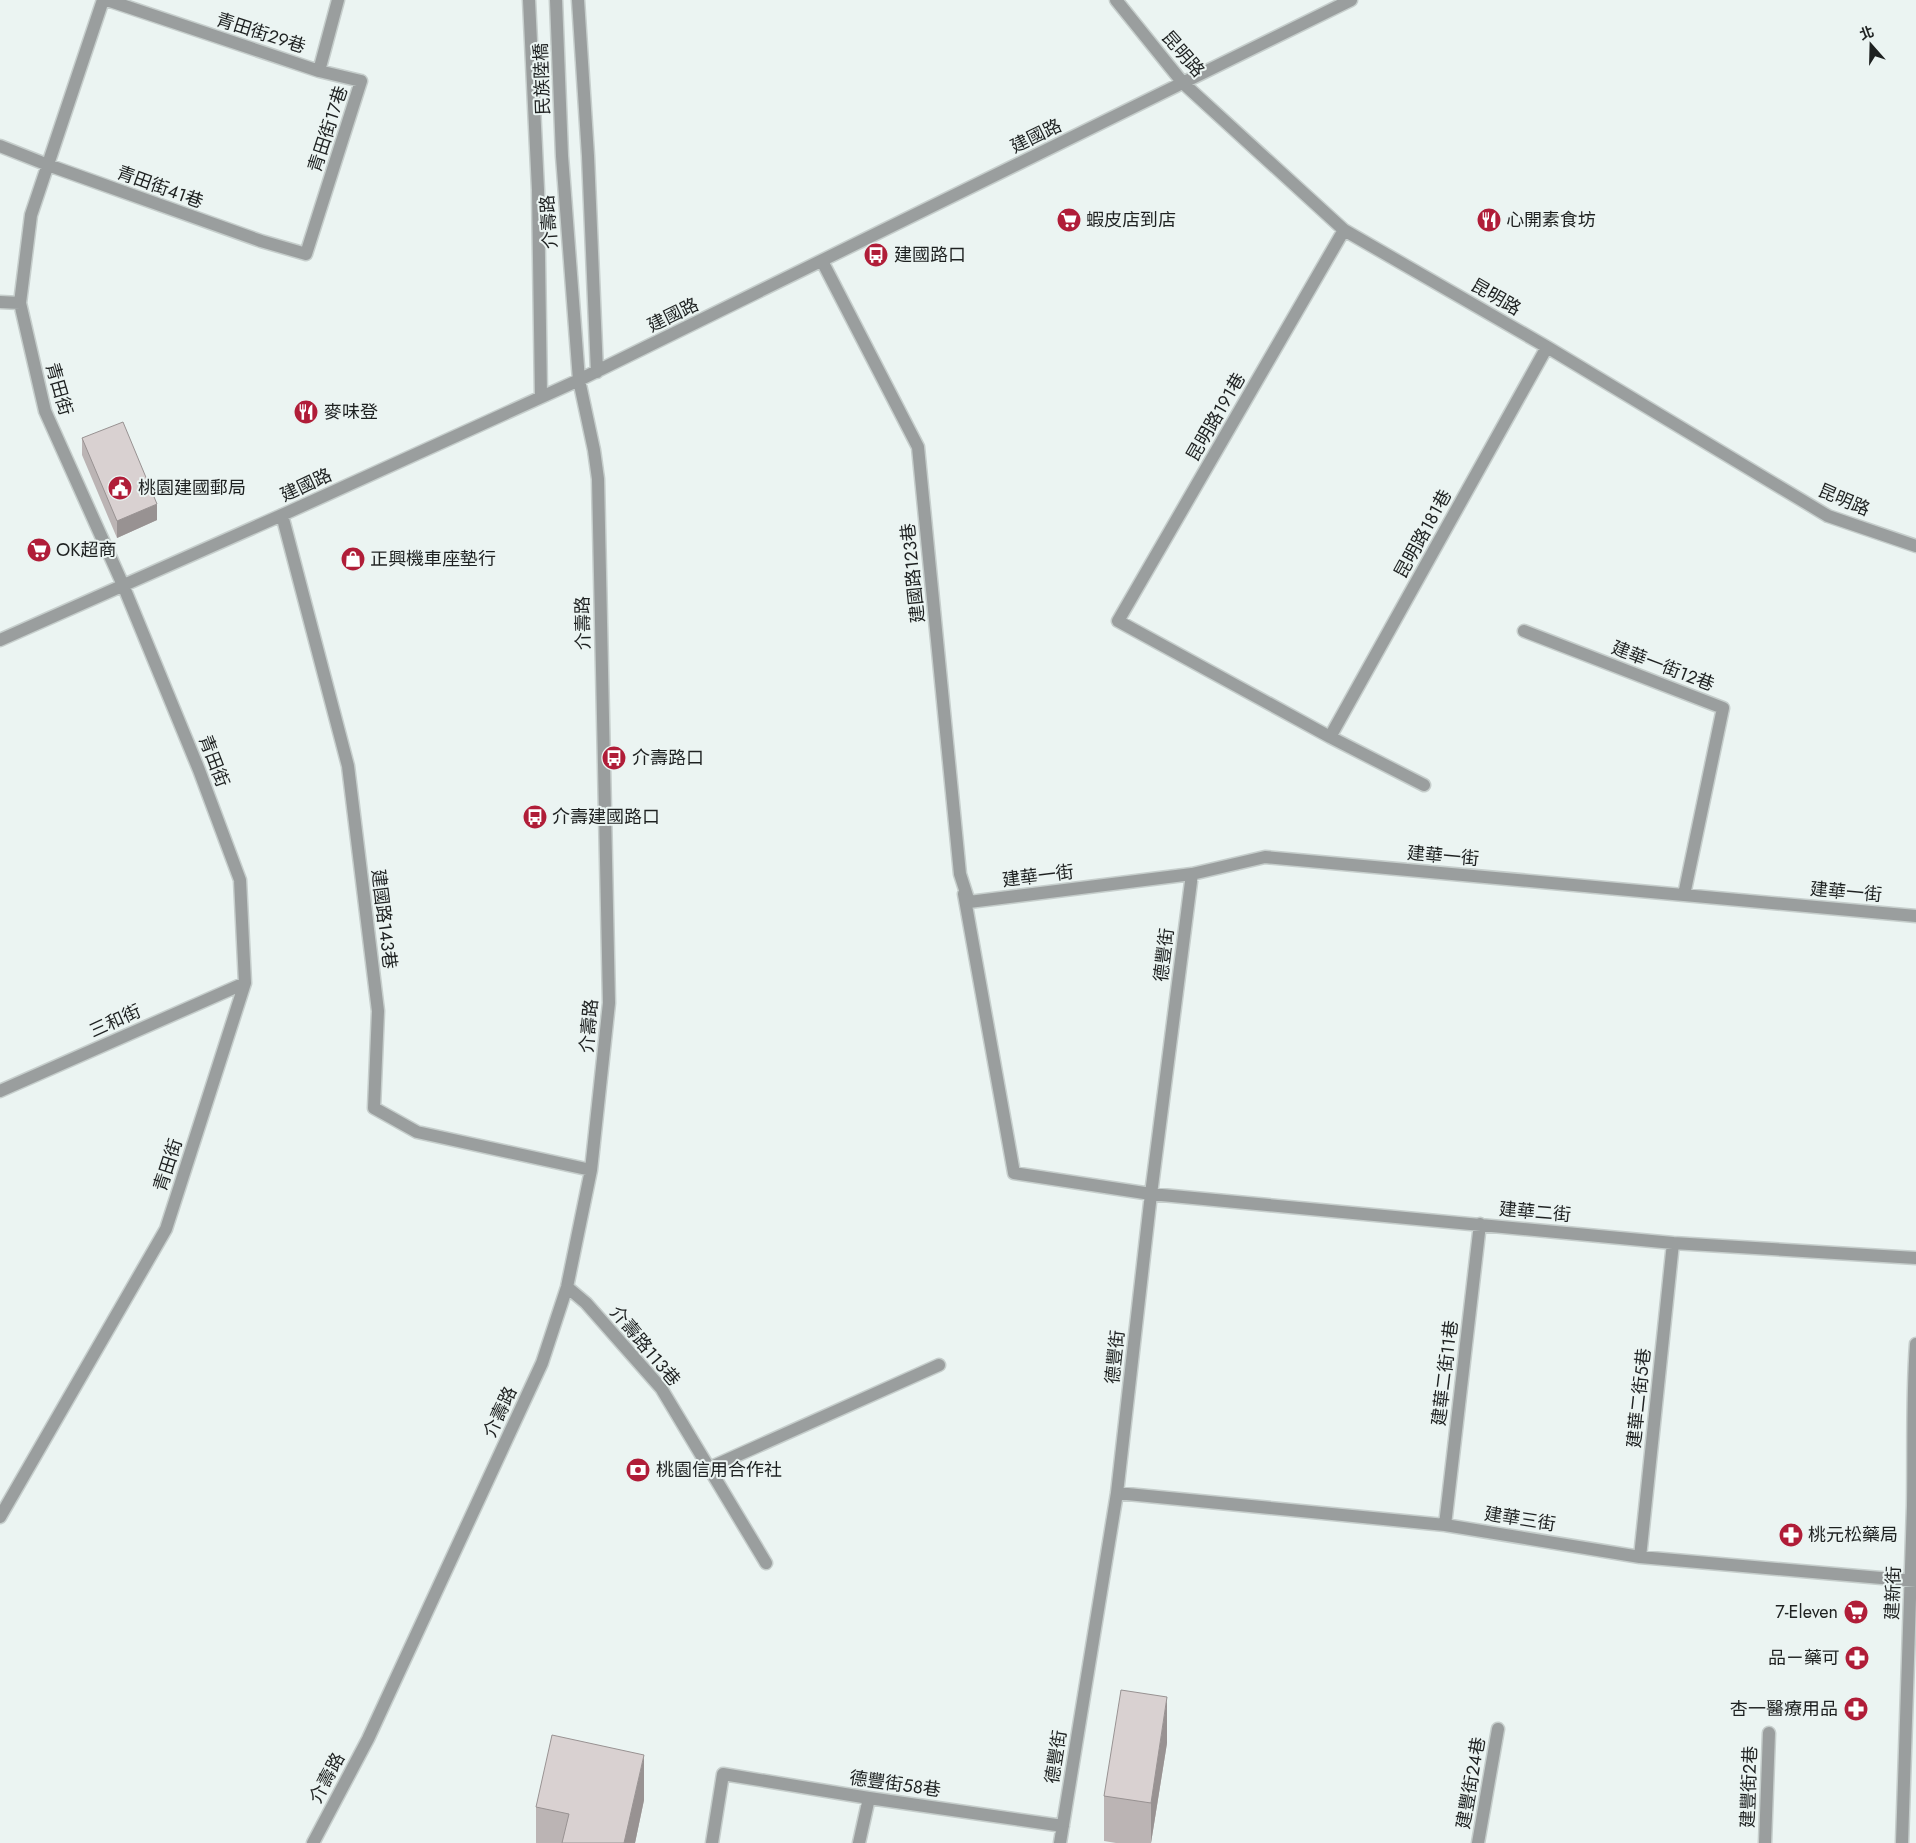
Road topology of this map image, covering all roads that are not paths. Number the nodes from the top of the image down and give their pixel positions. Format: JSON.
{"nodes":[{"id":1,"x":103,"y":0,"type":"edge"},
{"id":2,"x":107,"y":0,"type":"edge"},
{"id":3,"x":338,"y":0,"type":"edge"},
{"id":4,"x":529,"y":0,"type":"edge"},
{"id":5,"x":556,"y":0,"type":"edge"},
{"id":6,"x":578,"y":0,"type":"edge"},
{"id":7,"x":1116,"y":0,"type":"edge"},
{"id":8,"x":1351,"y":0,"type":"edge"},
{"id":9,"x":319,"y":71,"type":"junction"},
{"id":10,"x":1183,"y":83,"type":"junction"},
{"id":11,"x":0,"y":146,"type":"edge"},
{"id":12,"x":562,"y":156,"type":"joint"},
{"id":13,"x":48,"y":165,"type":"junction"},
{"id":14,"x":1344,"y":230,"type":"junction"},
{"id":15,"x":261,"y":241,"type":"joint"},
{"id":16,"x":822,"y":261,"type":"junction"},
{"id":17,"x":0,"y":302,"type":"edge"},
{"id":18,"x":20,"y":303,"type":"junction"},
{"id":19,"x":1547,"y":347,"type":"junction"},
{"id":20,"x":596,"y":372,"type":"junction"},
{"id":21,"x":579,"y":380,"type":"junction"},
{"id":22,"x":541,"y":396,"type":"junction"},
{"id":23,"x":282,"y":515,"type":"junction"},
{"id":24,"x":1916,"y":546,"type":"edge"},
{"id":25,"x":123,"y":585,"type":"junction"},
{"id":26,"x":1524,"y":631,"type":"dead end"},
{"id":27,"x":0,"y":640,"type":"edge"},
{"id":28,"x":1330,"y":738,"type":"junction"},
{"id":29,"x":1424,"y":784,"type":"dead end"},
{"id":30,"x":960,"y":874,"type":"junction"},
{"id":31,"x":1192,"y":874,"type":"junction"},
{"id":32,"x":1684,"y":895,"type":"junction"},
{"id":33,"x":969,"y":902,"type":"joint"},
{"id":34,"x":1916,"y":916,"type":"edge"},
{"id":35,"x":245,"y":983,"type":"junction"},
{"id":36,"x":0,"y":1091,"type":"edge"},
{"id":37,"x":591,"y":1170,"type":"junction"},
{"id":38,"x":1151,"y":1194,"type":"junction"},
{"id":39,"x":1480,"y":1224,"type":"junction"},
{"id":40,"x":1673,"y":1243,"type":"junction"},
{"id":41,"x":1916,"y":1258,"type":"edge"},
{"id":42,"x":567,"y":1287,"type":"junction"},
{"id":43,"x":1916,"y":1344,"type":"edge"},
{"id":44,"x":939,"y":1365,"type":"dead end"},
{"id":45,"x":1915,"y":1376,"type":"edge"},
{"id":46,"x":709,"y":1468,"type":"junction"},
{"id":47,"x":1117,"y":1492,"type":"junction"},
{"id":48,"x":0,"y":1517,"type":"edge"},
{"id":49,"x":1445,"y":1525,"type":"junction"},
{"id":50,"x":1640,"y":1557,"type":"junction"},
{"id":51,"x":766,"y":1562,"type":"dead end"},
{"id":52,"x":1914,"y":1581,"type":"edge"},
{"id":53,"x":1498,"y":1728,"type":"dead end"},
{"id":54,"x":1769,"y":1733,"type":"dead end"},
{"id":55,"x":869,"y":1798,"type":"junction"},
{"id":56,"x":1063,"y":1826,"type":"junction"},
{"id":57,"x":312,"y":1843,"type":"edge"},
{"id":58,"x":712,"y":1843,"type":"edge"},
{"id":59,"x":859,"y":1843,"type":"edge"},
{"id":60,"x":1060,"y":1843,"type":"edge"},
{"id":61,"x":1478,"y":1843,"type":"edge"},
{"id":62,"x":1765,"y":1843,"type":"edge"},
{"id":63,"x":1902,"y":1843,"type":"edge"}],
"edges":[{"from":1,"to":13,"type":"street","name":"青田街"},
{"from":2,"to":9,"type":"street","name":"青田街29巷"},
{"from":3,"to":9,"type":"street","name":"青田街17巷"},
{"from":4,"to":22,"type":"street","name":"介壽路"},
{"from":5,"to":12,"type":"street","name":"民族陸橋"},
{"from":6,"to":20,"type":"street"},
{"from":7,"to":10,"type":"street","name":"昆明路"},
{"from":8,"to":10,"type":"street","name":"建國路"},
{"from":9,"to":15,"type":"street","name":"青田街17巷"},
{"from":10,"to":14,"type":"street","name":"昆明路"},
{"from":10,"to":16,"type":"street","name":"建國路"},
{"from":11,"to":13,"type":"street","name":"青田街41巷"},
{"from":12,"to":21,"type":"street","name":"介壽路"},
{"from":13,"to":15,"type":"street","name":"青田街41巷"},
{"from":13,"to":18,"type":"street","name":"青田街"},
{"from":14,"to":19,"type":"street","name":"昆明路"},
{"from":14,"to":28,"type":"street","name":"昆明路191巷"},
{"from":16,"to":20,"type":"street","name":"建國路"},
{"from":16,"to":30,"type":"street","name":"建國路123巷"},
{"from":17,"to":18,"type":"street"},
{"from":18,"to":25,"type":"street","name":"青田街"},
{"from":19,"to":24,"type":"street","name":"昆明路"},
{"from":19,"to":28,"type":"street","name":"昆明路181巷"},
{"from":20,"to":21,"type":"street","name":"建國路"},
{"from":21,"to":22,"type":"street","name":"建國路"},
{"from":21,"to":37,"type":"street","name":"介壽路"},
{"from":22,"to":23,"type":"street","name":"建國路"},
{"from":23,"to":25,"type":"street","name":"建國路"},
{"from":23,"to":37,"type":"street","name":"建國路143巷"},
{"from":25,"to":27,"type":"street","name":"建國路"},
{"from":25,"to":35,"type":"street","name":"青田街"},
{"from":26,"to":32,"type":"street","name":"建華一街12巷"},
{"from":28,"to":29,"type":"street"},
{"from":30,"to":33,"type":"street","name":"建國路123巷"},
{"from":30,"to":38,"type":"street","name":"建華二街"},
{"from":31,"to":32,"type":"street","name":"建華一街"},
{"from":31,"to":33,"type":"street","name":"建華一街"},
{"from":31,"to":38,"type":"street","name":"德豐街"},
{"from":32,"to":34,"type":"street","name":"建華一街"},
{"from":35,"to":36,"type":"street","name":"三和街"},
{"from":35,"to":48,"type":"street","name":"青田街"},
{"from":37,"to":42,"type":"street","name":"介壽路"},
{"from":38,"to":39,"type":"street","name":"建華二街"},
{"from":38,"to":47,"type":"street","name":"德豐街"},
{"from":39,"to":40,"type":"street","name":"建華二街"},
{"from":39,"to":49,"type":"street","name":"建華二街11巷"},
{"from":40,"to":41,"type":"street","name":"建華二街"},
{"from":40,"to":50,"type":"street","name":"建華二街5巷"},
{"from":42,"to":46,"type":"street","name":"介壽路113巷"},
{"from":42,"to":57,"type":"street","name":"介壽路"},
{"from":43,"to":45,"type":"street","name":"建新街"},
{"from":44,"to":46,"type":"street"},
{"from":45,"to":52,"type":"street","name":"建新街"},
{"from":46,"to":51,"type":"street","name":"介壽路113巷"},
{"from":47,"to":49,"type":"street","name":"建華三街"},
{"from":47,"to":56,"type":"street","name":"德豐街"},
{"from":49,"to":50,"type":"street","name":"建華三街"},
{"from":50,"to":52,"type":"street","name":"建華三街"},
{"from":52,"to":63,"type":"street","name":"建新街"},
{"from":53,"to":61,"type":"street","name":"建豐街24巷"},
{"from":54,"to":62,"type":"street","name":"建豐街2巷"},
{"from":55,"to":56,"type":"street","name":"德豐街58巷"},
{"from":55,"to":58,"type":"street","name":"德豐街58巷"},
{"from":55,"to":59,"type":"street"},
{"from":56,"to":60,"type":"street","name":"德豐街"}]}
